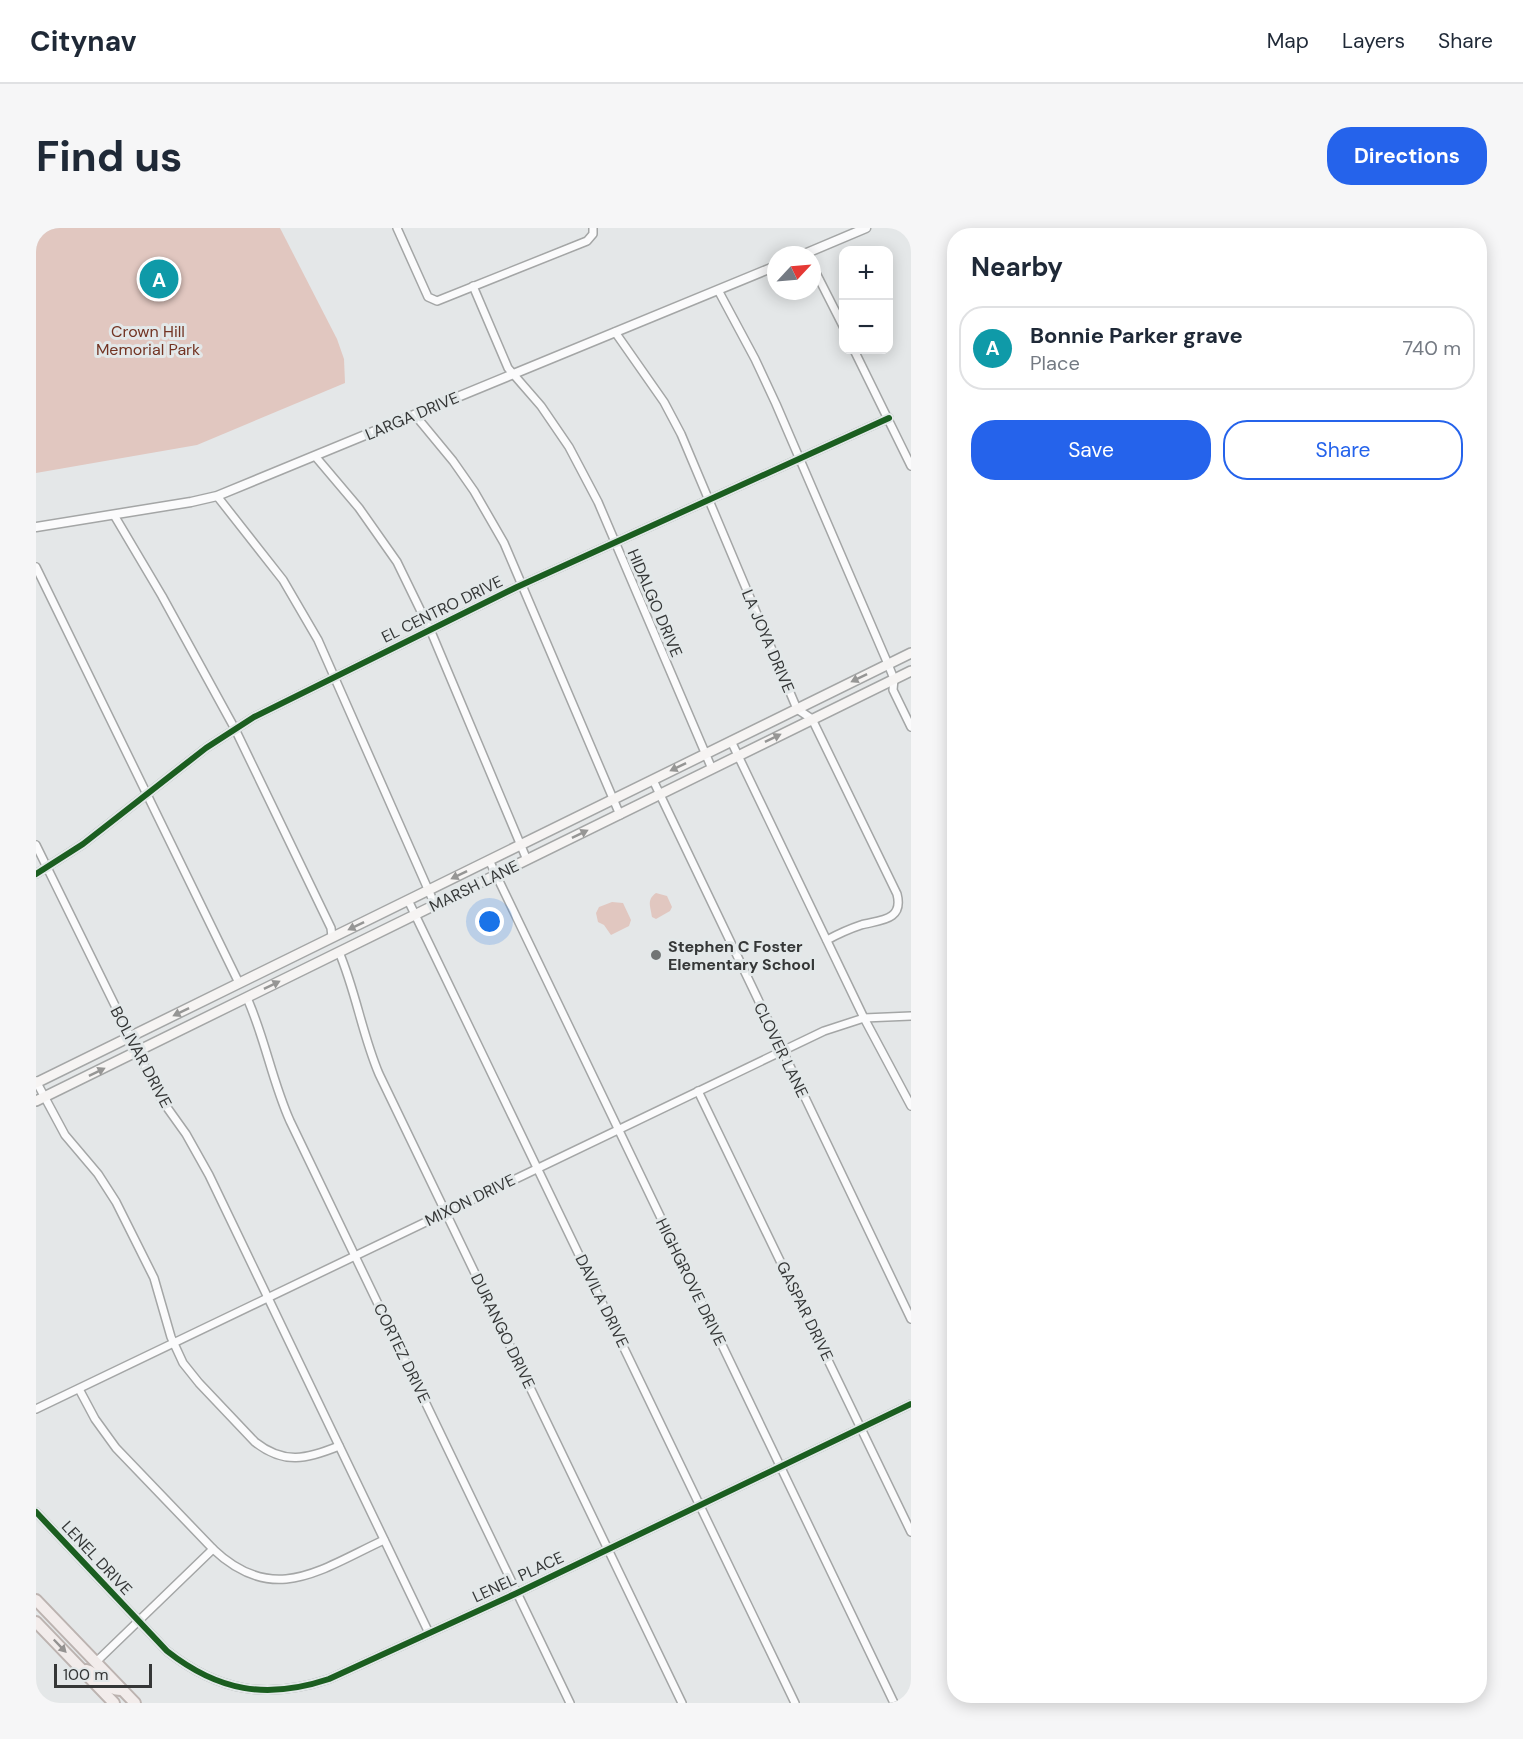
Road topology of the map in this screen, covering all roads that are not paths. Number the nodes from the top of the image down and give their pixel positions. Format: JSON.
{"nodes":[{"id":1,"x":397,"y":228,"type":"edge"},
{"id":2,"x":593,"y":228,"type":"edge"},
{"id":3,"x":866,"y":228,"type":"edge"},
{"id":4,"x":821,"y":247,"type":"edge"},
{"id":5,"x":767,"y":270,"type":"edge"},
{"id":6,"x":821,"y":283,"type":"edge"},
{"id":7,"x":472,"y":286,"type":"junction"},
{"id":8,"x":717,"y":290,"type":"junction"},
{"id":9,"x":839,"y":320,"type":"edge"},
{"id":10,"x":615,"y":332,"type":"junction"},
{"id":11,"x":856,"y":354,"type":"edge"},
{"id":12,"x":514,"y":373,"type":"junction"},
{"id":13,"x":415,"y":415,"type":"junction"},
{"id":14,"x":889,"y":418,"type":"junction"},
{"id":15,"x":315,"y":456,"type":"junction"},
{"id":16,"x":799,"y":459,"type":"junction"},
{"id":17,"x":911,"y":466,"type":"edge"},
{"id":18,"x":217,"y":496,"type":"junction"},
{"id":19,"x":709,"y":499,"type":"junction"},
{"id":20,"x":114,"y":514,"type":"junction"},
{"id":21,"x":36,"y":527,"type":"edge"},
{"id":22,"x":615,"y":542,"type":"junction"},
{"id":23,"x":36,"y":567,"type":"edge"},
{"id":24,"x":522,"y":585,"type":"junction"},
{"id":25,"x":430,"y":630,"type":"junction"},
{"id":26,"x":911,"y":653,"type":"edge"},
{"id":27,"x":888,"y":664,"type":"junction"},
{"id":28,"x":911,"y":670,"type":"edge"},
{"id":29,"x":334,"y":677,"type":"junction"},
{"id":30,"x":894,"y":679,"type":"junction"},
{"id":31,"x":797,"y":709,"type":"junction"},
{"id":32,"x":813,"y":719,"type":"junction"},
{"id":33,"x":911,"y":727,"type":"edge"},
{"id":34,"x":235,"y":729,"type":"junction"},
{"id":35,"x":731,"y":741,"type":"junction"},
{"id":36,"x":704,"y":754,"type":"junction"},
{"id":37,"x":738,"y":756,"type":"junction"},
{"id":38,"x":712,"y":769,"type":"junction"},
{"id":39,"x":652,"y":780,"type":"junction"},
{"id":40,"x":147,"y":794,"type":"junction"},
{"id":41,"x":660,"y":795,"type":"junction"},
{"id":42,"x":612,"y":800,"type":"junction"},
{"id":43,"x":620,"y":815,"type":"junction"},
{"id":44,"x":36,"y":845,"type":"edge"},
{"id":45,"x":520,"y":845,"type":"junction"},
{"id":46,"x":489,"y":860,"type":"junction"},
{"id":47,"x":527,"y":860,"type":"junction"},
{"id":48,"x":47,"y":868,"type":"junction"},
{"id":49,"x":36,"y":874,"type":"edge"},
{"id":50,"x":496,"y":875,"type":"junction"},
{"id":51,"x":428,"y":890,"type":"junction"},
{"id":52,"x":408,"y":900,"type":"junction"},
{"id":53,"x":435,"y":905,"type":"junction"},
{"id":54,"x":416,"y":915,"type":"junction"},
{"id":55,"x":332,"y":937,"type":"junction"},
{"id":56,"x":827,"y":940,"type":"junction"},
{"id":57,"x":339,"y":952,"type":"junction"},
{"id":58,"x":239,"y":983,"type":"junction"},
{"id":59,"x":247,"y":998,"type":"junction"},
{"id":60,"x":911,"y":1016,"type":"edge"},
{"id":61,"x":864,"y":1018,"type":"junction"},
{"id":62,"x":129,"y":1037,"type":"junction"},
{"id":63,"x":782,"y":1051,"type":"junction"},
{"id":64,"x":136,"y":1052,"type":"junction"},
{"id":65,"x":36,"y":1082,"type":"edge"},
{"id":66,"x":698,"y":1091,"type":"junction"},
{"id":67,"x":40,"y":1099,"type":"edge"},
{"id":68,"x":911,"y":1106,"type":"edge"},
{"id":69,"x":618,"y":1130,"type":"junction"},
{"id":70,"x":538,"y":1168,"type":"junction"},
{"id":71,"x":446,"y":1212,"type":"junction"},
{"id":72,"x":355,"y":1256,"type":"junction"},
{"id":73,"x":268,"y":1298,"type":"junction"},
{"id":74,"x":911,"y":1319,"type":"edge"},
{"id":75,"x":173,"y":1343,"type":"junction"},
{"id":76,"x":79,"y":1389,"type":"junction"},
{"id":77,"x":911,"y":1404,"type":"edge"},
{"id":78,"x":36,"y":1409,"type":"edge"},
{"id":79,"x":861,"y":1428,"type":"junction"},
{"id":80,"x":339,"y":1446,"type":"junction"},
{"id":81,"x":780,"y":1467,"type":"junction"},
{"id":82,"x":700,"y":1506,"type":"junction"},
{"id":83,"x":36,"y":1512,"type":"edge"},
{"id":84,"x":911,"y":1532,"type":"edge"},
{"id":85,"x":384,"y":1540,"type":"junction"},
{"id":86,"x":213,"y":1549,"type":"junction"},
{"id":87,"x":608,"y":1549,"type":"junction"},
{"id":88,"x":517,"y":1593,"type":"junction"},
{"id":89,"x":36,"y":1600,"type":"edge"},
{"id":90,"x":36,"y":1622,"type":"edge"},
{"id":91,"x":138,"y":1622,"type":"junction"},
{"id":92,"x":429,"y":1633,"type":"junction"},
{"id":93,"x":96,"y":1662,"type":"junction"},
{"id":94,"x":83,"y":1671,"type":"junction"},
{"id":95,"x":122,"y":1690,"type":"junction"},
{"id":96,"x":114,"y":1703,"type":"edge"},
{"id":97,"x":135,"y":1703,"type":"edge"},
{"id":98,"x":570,"y":1703,"type":"edge"},
{"id":99,"x":682,"y":1703,"type":"edge"},
{"id":100,"x":795,"y":1703,"type":"edge"},
{"id":101,"x":894,"y":1703,"type":"edge"}],
"edges":[{"from":1,"to":7,"type":"street"},
{"from":2,"to":7,"type":"street"},
{"from":3,"to":4,"type":"street"},
{"from":5,"to":8,"type":"street","name":"LARGA DRIVE"},
{"from":6,"to":9,"type":"street"},
{"from":7,"to":12,"type":"street","name":"HIDALGO DRIVE"},
{"from":8,"to":10,"type":"street","name":"LARGA DRIVE"},
{"from":8,"to":16,"type":"street"},
{"from":10,"to":12,"type":"street","name":"LARGA DRIVE"},
{"from":10,"to":19,"type":"street","name":"LA JOYA DRIVE"},
{"from":11,"to":14,"type":"street"},
{"from":12,"to":13,"type":"street","name":"LARGA DRIVE"},
{"from":12,"to":22,"type":"street","name":"HIDALGO DRIVE"},
{"from":13,"to":15,"type":"street","name":"LARGA DRIVE"},
{"from":13,"to":24,"type":"street"},
{"from":14,"to":16,"type":"street","name":"EL CENTRO DRIVE"},
{"from":14,"to":17,"type":"street"},
{"from":15,"to":18,"type":"street","name":"LARGA DRIVE"},
{"from":15,"to":25,"type":"street"},
{"from":16,"to":19,"type":"street","name":"EL CENTRO DRIVE"},
{"from":16,"to":27,"type":"street"},
{"from":18,"to":20,"type":"street","name":"LARGA DRIVE"},
{"from":18,"to":29,"type":"street"},
{"from":19,"to":22,"type":"street","name":"EL CENTRO DRIVE"},
{"from":19,"to":31,"type":"street","name":"LA JOYA DRIVE"},
{"from":20,"to":21,"type":"street","name":"LARGA DRIVE"},
{"from":20,"to":34,"type":"street"},
{"from":22,"to":24,"type":"street","name":"EL CENTRO DRIVE"},
{"from":22,"to":36,"type":"street","name":"HIDALGO DRIVE"},
{"from":23,"to":40,"type":"street"},
{"from":24,"to":25,"type":"street","name":"EL CENTRO DRIVE"},
{"from":24,"to":42,"type":"street"},
{"from":25,"to":29,"type":"street","name":"EL CENTRO DRIVE"},
{"from":25,"to":45,"type":"street"},
{"from":26,"to":27,"type":"main road","name":"MARSH LANE"},
{"from":27,"to":30,"type":"street"},
{"from":27,"to":31,"type":"main road","name":"MARSH LANE","one_way":true},
{"from":28,"to":30,"type":"main road","name":"MARSH LANE"},
{"from":29,"to":34,"type":"street","name":"EL CENTRO DRIVE"},
{"from":29,"to":51,"type":"street"},
{"from":30,"to":32,"type":"main road","name":"MARSH LANE"},
{"from":30,"to":33,"type":"street"},
{"from":31,"to":32,"type":"street","name":"LA JOYA DRIVE"},
{"from":31,"to":35,"type":"main road","name":"MARSH LANE"},
{"from":37,"to":32,"type":"main road","name":"MARSH LANE","one_way":true},
{"from":32,"to":56,"type":"street"},
{"from":34,"to":40,"type":"street","name":"EL CENTRO DRIVE"},
{"from":34,"to":55,"type":"street"},
{"from":35,"to":36,"type":"main road","name":"MARSH LANE"},
{"from":35,"to":37,"type":"street"},
{"from":36,"to":38,"type":"street","name":"HIDALGO DRIVE"},
{"from":36,"to":39,"type":"main road","name":"MARSH LANE","one_way":true},
{"from":37,"to":38,"type":"main road","name":"MARSH LANE"},
{"from":37,"to":56,"type":"street"},
{"from":38,"to":41,"type":"main road","name":"MARSH LANE"},
{"from":39,"to":41,"type":"street","name":"CLOVER LANE"},
{"from":39,"to":42,"type":"main road","name":"MARSH LANE"},
{"from":40,"to":48,"type":"street","name":"EL CENTRO DRIVE"},
{"from":40,"to":58,"type":"street"},
{"from":41,"to":43,"type":"main road","name":"MARSH LANE"},
{"from":41,"to":63,"type":"street","name":"CLOVER LANE"},
{"from":42,"to":43,"type":"street"},
{"from":42,"to":45,"type":"main road","name":"MARSH LANE"},
{"from":47,"to":43,"type":"main road","name":"MARSH LANE","one_way":true},
{"from":44,"to":48,"type":"street","name":"BOLIVAR DRIVE"},
{"from":45,"to":46,"type":"main road","name":"MARSH LANE"},
{"from":45,"to":47,"type":"street"},
{"from":46,"to":50,"type":"street","name":"HIGHGROVE DRIVE"},
{"from":46,"to":51,"type":"main road","name":"MARSH LANE","one_way":true},
{"from":47,"to":50,"type":"main road","name":"MARSH LANE"},
{"from":48,"to":49,"type":"street","name":"EL CENTRO DRIVE"},
{"from":48,"to":62,"type":"street","name":"BOLIVAR DRIVE"},
{"from":50,"to":53,"type":"main road","name":"MARSH LANE"},
{"from":50,"to":69,"type":"street","name":"HIGHGROVE DRIVE"},
{"from":51,"to":52,"type":"main road","name":"MARSH LANE"},
{"from":51,"to":53,"type":"street"},
{"from":52,"to":54,"type":"street","name":"DAVILA DRIVE"},
{"from":52,"to":55,"type":"main road","name":"MARSH LANE","one_way":true},
{"from":53,"to":54,"type":"main road","name":"MARSH LANE"},
{"from":54,"to":57,"type":"main road","name":"MARSH LANE"},
{"from":54,"to":70,"type":"street","name":"DAVILA DRIVE"},
{"from":55,"to":57,"type":"main road"},
{"from":55,"to":58,"type":"main road","name":"MARSH LANE"},
{"from":56,"to":61,"type":"street"},
{"from":59,"to":57,"type":"main road","name":"MARSH LANE","one_way":true},
{"from":57,"to":71,"type":"street","name":"DURANGO DRIVE"},
{"from":58,"to":59,"type":"main road"},
{"from":58,"to":62,"type":"main road","name":"MARSH LANE","one_way":true},
{"from":59,"to":64,"type":"main road","name":"MARSH LANE"},
{"from":59,"to":72,"type":"street","name":"CORTEZ DRIVE"},
{"from":60,"to":61,"type":"street","name":"MIXON DRIVE"},
{"from":61,"to":63,"type":"street","name":"MIXON DRIVE"},
{"from":61,"to":68,"type":"street"},
{"from":62,"to":64,"type":"street","name":"BOLIVAR DRIVE"},
{"from":62,"to":65,"type":"main road","name":"MARSH LANE"},
{"from":63,"to":66,"type":"street","name":"MIXON DRIVE"},
{"from":63,"to":74,"type":"street","name":"CLOVER LANE"},
{"from":67,"to":64,"type":"main road","name":"MARSH LANE","one_way":true},
{"from":64,"to":73,"type":"street","name":"BOLIVAR DRIVE"},
{"from":65,"to":67,"type":"street"},
{"from":66,"to":69,"type":"street","name":"MIXON DRIVE"},
{"from":66,"to":79,"type":"street","name":"GASPAR DRIVE"},
{"from":67,"to":75,"type":"street"},
{"from":69,"to":70,"type":"street","name":"MIXON DRIVE"},
{"from":69,"to":81,"type":"street","name":"HIGHGROVE DRIVE"},
{"from":70,"to":71,"type":"street","name":"MIXON DRIVE"},
{"from":70,"to":82,"type":"street","name":"DAVILA DRIVE"},
{"from":71,"to":72,"type":"street","name":"MIXON DRIVE"},
{"from":71,"to":87,"type":"street","name":"DURANGO DRIVE"},
{"from":72,"to":73,"type":"street","name":"MIXON DRIVE"},
{"from":72,"to":88,"type":"street","name":"CORTEZ DRIVE"},
{"from":73,"to":75,"type":"street","name":"MIXON DRIVE"},
{"from":73,"to":80,"type":"street","name":"BOLIVAR DRIVE"},
{"from":75,"to":76,"type":"street","name":"MIXON DRIVE"},
{"from":75,"to":80,"type":"street"},
{"from":76,"to":78,"type":"street","name":"MIXON DRIVE"},
{"from":76,"to":86,"type":"street"},
{"from":77,"to":79,"type":"street","name":"LENEL PLACE"},
{"from":79,"to":81,"type":"street","name":"LENEL PLACE"},
{"from":79,"to":84,"type":"street","name":"GASPAR DRIVE"},
{"from":80,"to":85,"type":"street","name":"BOLIVAR DRIVE"},
{"from":81,"to":82,"type":"street","name":"LENEL PLACE"},
{"from":81,"to":101,"type":"street","name":"HIGHGROVE DRIVE"},
{"from":82,"to":87,"type":"street","name":"LENEL PLACE"},
{"from":82,"to":100,"type":"street","name":"DAVILA DRIVE"},
{"from":83,"to":91,"type":"street","name":"LENEL DRIVE"},
{"from":85,"to":86,"type":"street"},
{"from":85,"to":92,"type":"street","name":"BOLIVAR DRIVE"},
{"from":86,"to":91,"type":"street"},
{"from":87,"to":88,"type":"street","name":"LENEL PLACE"},
{"from":87,"to":99,"type":"street","name":"DURANGO DRIVE"},
{"from":88,"to":92,"type":"street","name":"LENEL PLACE"},
{"from":88,"to":98,"type":"street","name":"CORTEZ DRIVE"},
{"from":89,"to":93,"type":"main road"},
{"from":90,"to":94,"type":"main road","one_way":true},
{"from":91,"to":92,"type":"street","name":"LENEL PLACE"},
{"from":91,"to":93,"type":"street"},
{"from":93,"to":95,"type":"main road"},
{"from":94,"to":95,"type":"main road"},
{"from":94,"to":96,"type":"main road"},
{"from":95,"to":97,"type":"main road"}]}
